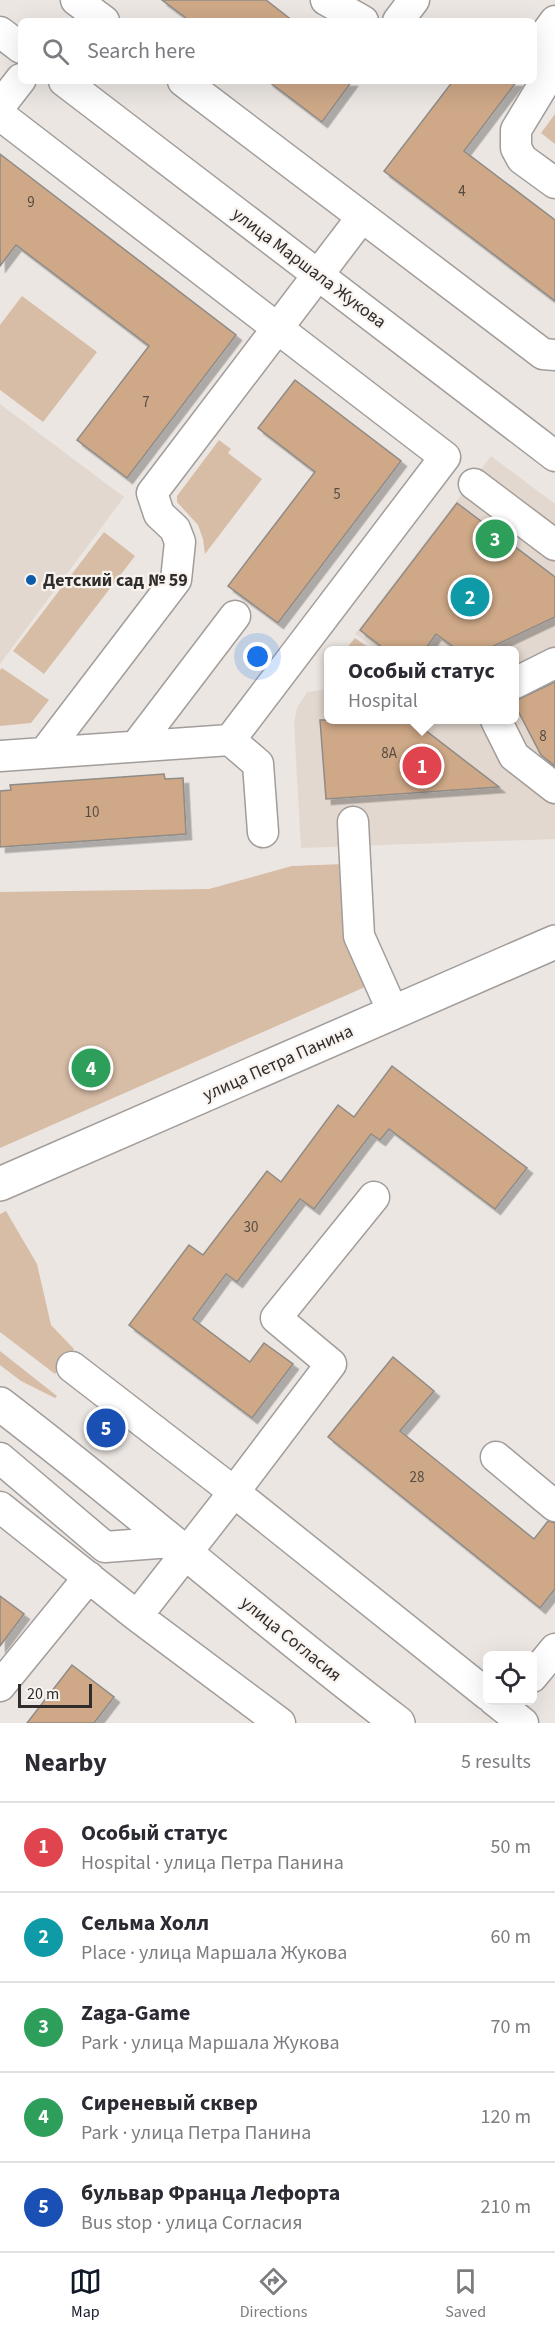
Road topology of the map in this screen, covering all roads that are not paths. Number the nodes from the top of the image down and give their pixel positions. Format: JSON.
{"nodes":[{"id":1,"x":326,"y":0,"type":"edge"},
{"id":2,"x":414,"y":0,"type":"edge"},
{"id":3,"x":74,"y":8,"type":"edge"},
{"id":4,"x":97,"y":18,"type":"edge"},
{"id":5,"x":358,"y":18,"type":"edge"},
{"id":6,"x":400,"y":18,"type":"edge"},
{"id":7,"x":555,"y":21,"type":"edge"},
{"id":8,"x":0,"y":32,"type":"edge"},
{"id":9,"x":18,"y":46,"type":"edge"},
{"id":10,"x":18,"y":83,"type":"edge"},
{"id":11,"x":68,"y":84,"type":"edge"},
{"id":12,"x":187,"y":84,"type":"edge"},
{"id":13,"x":0,"y":106,"type":"edge"},
{"id":14,"x":0,"y":115,"type":"edge"},
{"id":15,"x":555,"y":183,"type":"edge"},
{"id":16,"x":362,"y":217,"type":"junction"},
{"id":17,"x":318,"y":275,"type":"junction"},
{"id":18,"x":277,"y":328,"type":"junction"},
{"id":19,"x":555,"y":355,"type":"edge"},
{"id":20,"x":553,"y":452,"type":"edge"},
{"id":21,"x":474,"y":484,"type":"dead end"},
{"id":22,"x":555,"y":545,"type":"edge"},
{"id":23,"x":235,"y":616,"type":"dead end"},
{"id":24,"x":555,"y":663,"type":"edge"},
{"id":25,"x":519,"y":681,"type":"edge"},
{"id":26,"x":498,"y":724,"type":"edge"},
{"id":27,"x":230,"y":740,"type":"junction"},
{"id":28,"x":136,"y":746,"type":"junction"},
{"id":29,"x":44,"y":753,"type":"junction"},
{"id":30,"x":0,"y":756,"type":"edge"},
{"id":31,"x":555,"y":788,"type":"edge"},
{"id":32,"x":353,"y":822,"type":"dead end"},
{"id":33,"x":263,"y":832,"type":"dead end"},
{"id":34,"x":555,"y":942,"type":"edge"},
{"id":35,"x":393,"y":1012,"type":"junction"},
{"id":36,"x":0,"y":1184,"type":"edge"},
{"id":37,"x":374,"y":1197,"type":"dead end"},
{"id":38,"x":72,"y":1367,"type":"dead end"},
{"id":39,"x":0,"y":1404,"type":"edge"},
{"id":40,"x":496,"y":1457,"type":"dead end"},
{"id":41,"x":0,"y":1458,"type":"edge"},
{"id":42,"x":234,"y":1492,"type":"junction"},
{"id":43,"x":555,"y":1506,"type":"edge"},
{"id":44,"x":0,"y":1507,"type":"edge"},
{"id":45,"x":178,"y":1548,"type":"junction"},
{"id":46,"x":89,"y":1577,"type":"junction"},
{"id":47,"x":138,"y":1616,"type":"junction"},
{"id":48,"x":555,"y":1648,"type":"edge"},
{"id":49,"x":537,"y":1671,"type":"edge"},
{"id":50,"x":0,"y":1686,"type":"edge"},
{"id":51,"x":505,"y":1706,"type":"edge"},
{"id":52,"x":245,"y":1713,"type":"edge"},
{"id":53,"x":280,"y":1723,"type":"edge"},
{"id":54,"x":398,"y":1723,"type":"edge"}],
"edges":[{"from":1,"to":5,"type":"street"},
{"from":2,"to":6,"type":"street"},
{"from":3,"to":4,"type":"street"},
{"from":7,"to":15,"type":"street"},
{"from":8,"to":9,"type":"street"},
{"from":10,"to":13,"type":"street"},
{"from":11,"to":17,"type":"street","name":"улица Маршала Жукова"},
{"from":12,"to":16,"type":"street"},
{"from":14,"to":18,"type":"street"},
{"from":16,"to":17,"type":"street"},
{"from":16,"to":19,"type":"street"},
{"from":17,"to":18,"type":"street"},
{"from":17,"to":20,"type":"street","name":"улица Маршала Жукова"},
{"from":18,"to":27,"type":"street"},
{"from":18,"to":29,"type":"street"},
{"from":21,"to":22,"type":"street"},
{"from":23,"to":28,"type":"street"},
{"from":24,"to":25,"type":"street"},
{"from":26,"to":31,"type":"street"},
{"from":27,"to":28,"type":"street"},
{"from":27,"to":33,"type":"street"},
{"from":28,"to":29,"type":"street"},
{"from":29,"to":30,"type":"street"},
{"from":32,"to":35,"type":"street"},
{"from":34,"to":35,"type":"main road","name":"улица Петра Панина"},
{"from":35,"to":36,"type":"main road","name":"улица Петра Панина"},
{"from":37,"to":42,"type":"street"},
{"from":38,"to":42,"type":"street"},
{"from":39,"to":45,"type":"main road","name":"улица Согласия"},
{"from":40,"to":43,"type":"street"},
{"from":41,"to":45,"type":"street"},
{"from":42,"to":45,"type":"street"},
{"from":42,"to":51,"type":"street"},
{"from":44,"to":46,"type":"street"},
{"from":45,"to":47,"type":"street"},
{"from":45,"to":54,"type":"main road","name":"улица Согласия"},
{"from":46,"to":47,"type":"street"},
{"from":46,"to":50,"type":"street"},
{"from":47,"to":52,"type":"street"},
{"from":48,"to":49,"type":"street"},
{"from":52,"to":53,"type":"street"}]}
